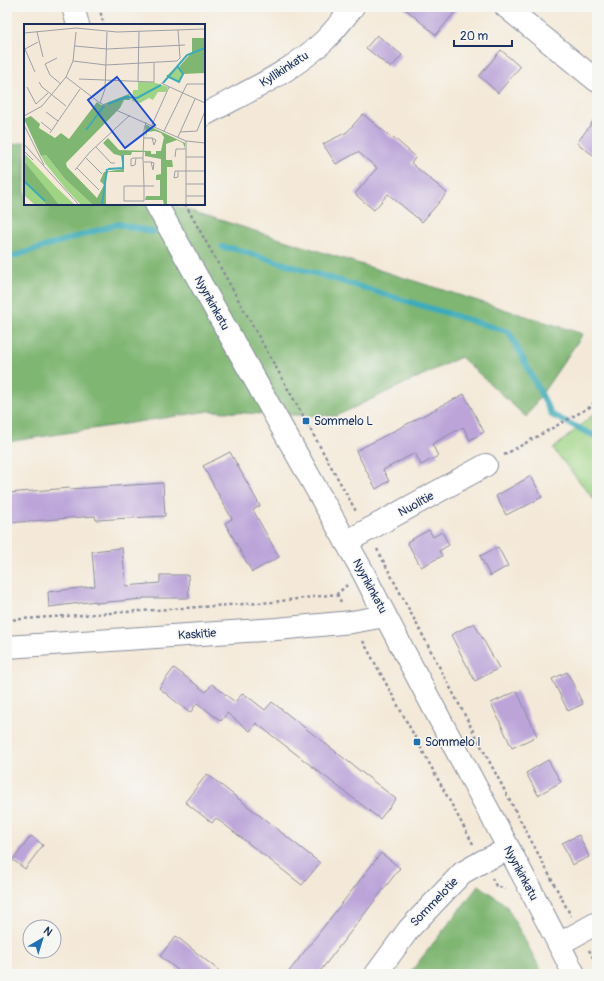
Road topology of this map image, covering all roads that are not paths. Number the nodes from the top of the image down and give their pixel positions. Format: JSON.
{"nodes":[{"id":1,"x":73,"y":7,"type":"edge"},
{"id":2,"x":353,"y":7,"type":"edge"},
{"id":3,"x":506,"y":7,"type":"edge"},
{"id":4,"x":78,"y":24,"type":"edge"},
{"id":5,"x":597,"y":81,"type":"edge"},
{"id":6,"x":205,"y":114,"type":"edge"},
{"id":7,"x":157,"y":205,"type":"edge"},
{"id":8,"x":486,"y":466,"type":"road end"},
{"id":9,"x":346,"y":542,"type":"junction"},
{"id":10,"x":386,"y":616,"type":"junction"},
{"id":11,"x":7,"y":647,"type":"edge"},
{"id":12,"x":509,"y":849,"type":"junction"},
{"id":13,"x":597,"y":923,"type":"edge"},
{"id":14,"x":559,"y":944,"type":"junction"},
{"id":15,"x":376,"y":974,"type":"edge"},
{"id":16,"x":574,"y":974,"type":"edge"}],
"edges":[{"from":1,"to":4,"type":"street"},
{"from":2,"to":6,"type":"street","name":"Kyllikinkatu"},
{"from":3,"to":5,"type":"street"},
{"from":7,"to":9,"type":"street","name":"Nyyrikinkatu"},
{"from":8,"to":9,"type":"street","name":"Nuolitie"},
{"from":9,"to":10,"type":"street","name":"Nyyrikinkatu"},
{"from":10,"to":11,"type":"street","name":"Kaskitie"},
{"from":10,"to":12,"type":"street","name":"Nyyrikinkatu"},
{"from":12,"to":14,"type":"street","name":"Nyyrikinkatu"},
{"from":12,"to":15,"type":"street","name":"Sommelotie"},
{"from":13,"to":14,"type":"street"},
{"from":14,"to":16,"type":"street","name":"Nyyrikinkatu"}]}
